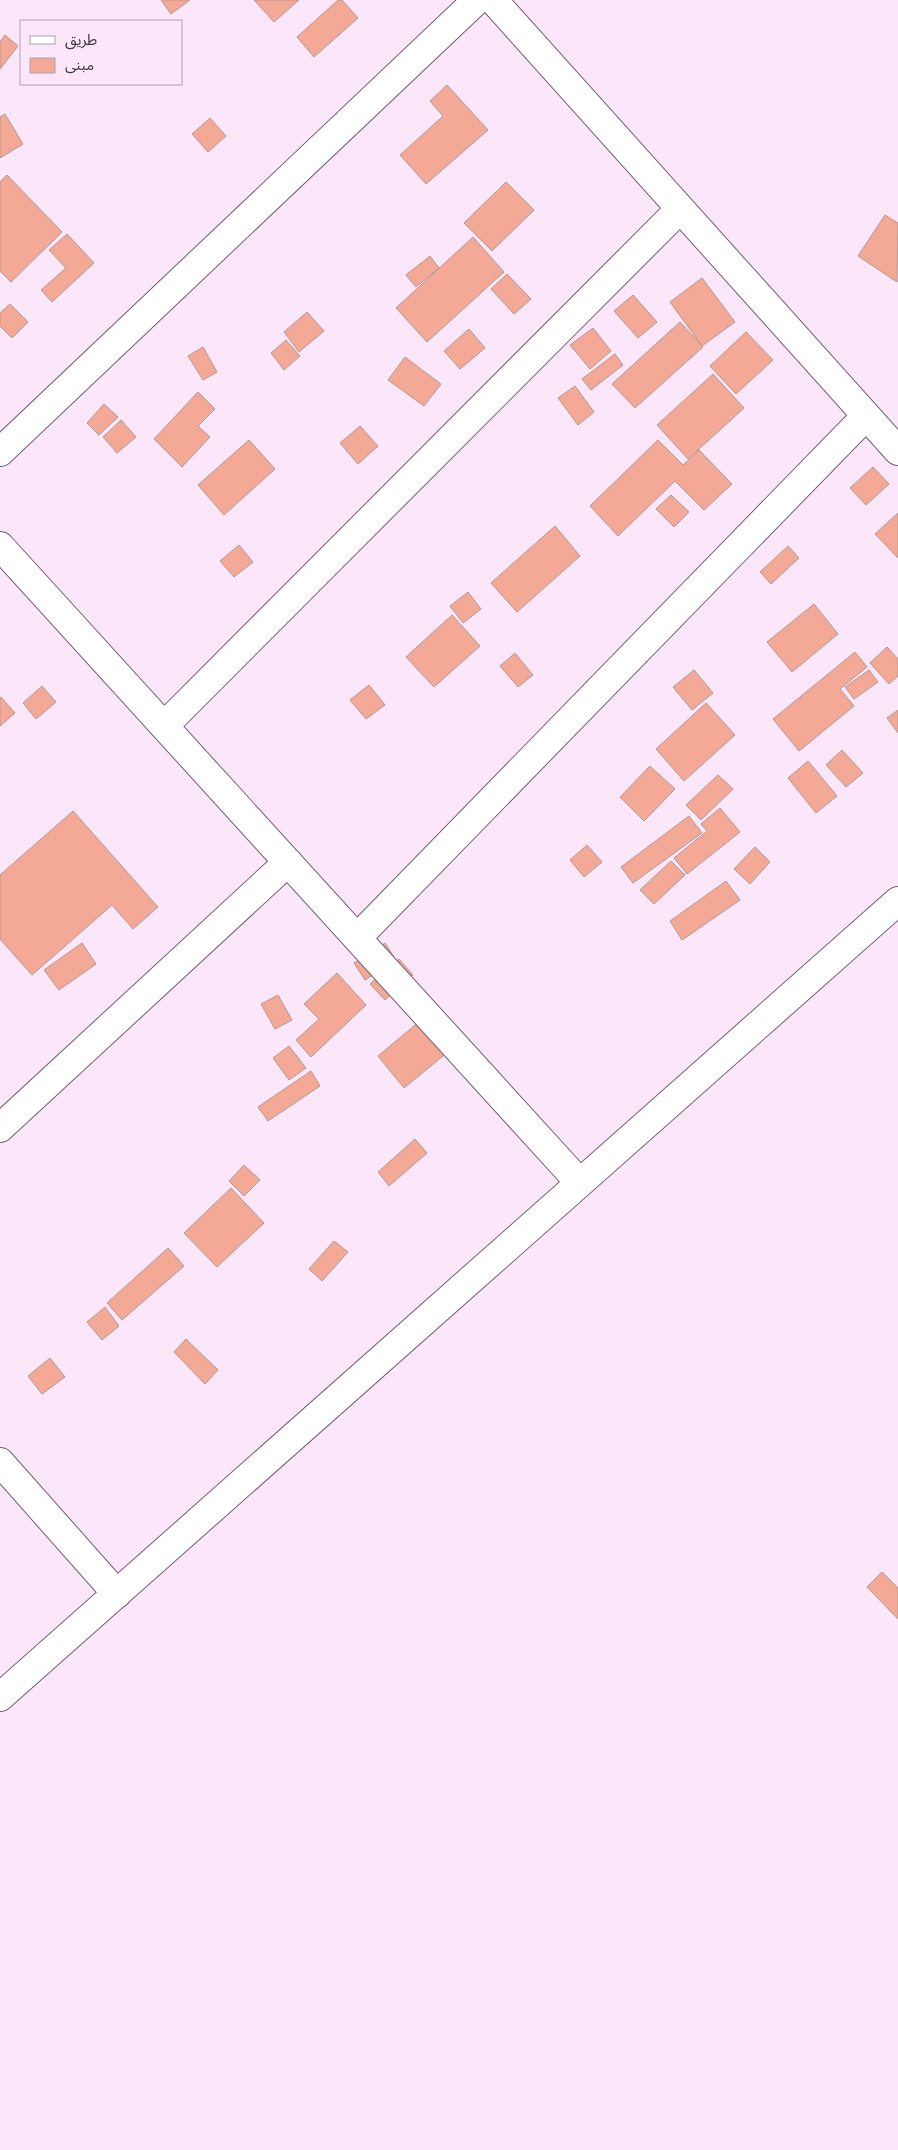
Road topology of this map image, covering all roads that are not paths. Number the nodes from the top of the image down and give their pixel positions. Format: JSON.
{"nodes":[{"id":1,"x":476,"y":0,"type":"edge"},
{"id":2,"x":493,"y":0,"type":"edge"},
{"id":3,"x":680,"y":209,"type":"junction"},
{"id":4,"x":866,"y":416,"type":"junction"},
{"id":5,"x":0,"y":452,"type":"edge"},
{"id":6,"x":898,"y":452,"type":"edge"},
{"id":7,"x":0,"y":546,"type":"edge"},
{"id":8,"x":164,"y":726,"type":"junction"},
{"id":9,"x":288,"y":862,"type":"junction"},
{"id":10,"x":898,"y":901,"type":"edge"},
{"id":11,"x":357,"y":938,"type":"junction"},
{"id":12,"x":0,"y":1128,"type":"edge"},
{"id":13,"x":580,"y":1183,"type":"junction"},
{"id":14,"x":0,"y":1462,"type":"edge"},
{"id":15,"x":117,"y":1594,"type":"junction"},
{"id":16,"x":0,"y":1697,"type":"edge"}],
"edges":[{"from":1,"to":5,"type":"street"},
{"from":2,"to":3,"type":"street"},
{"from":3,"to":4,"type":"street"},
{"from":3,"to":8,"type":"street"},
{"from":4,"to":6,"type":"street"},
{"from":4,"to":11,"type":"street"},
{"from":7,"to":8,"type":"street"},
{"from":8,"to":9,"type":"street"},
{"from":9,"to":11,"type":"street"},
{"from":9,"to":12,"type":"street"},
{"from":10,"to":13,"type":"street"},
{"from":11,"to":13,"type":"street"},
{"from":13,"to":15,"type":"street"},
{"from":14,"to":15,"type":"street"},
{"from":15,"to":16,"type":"street"}]}
